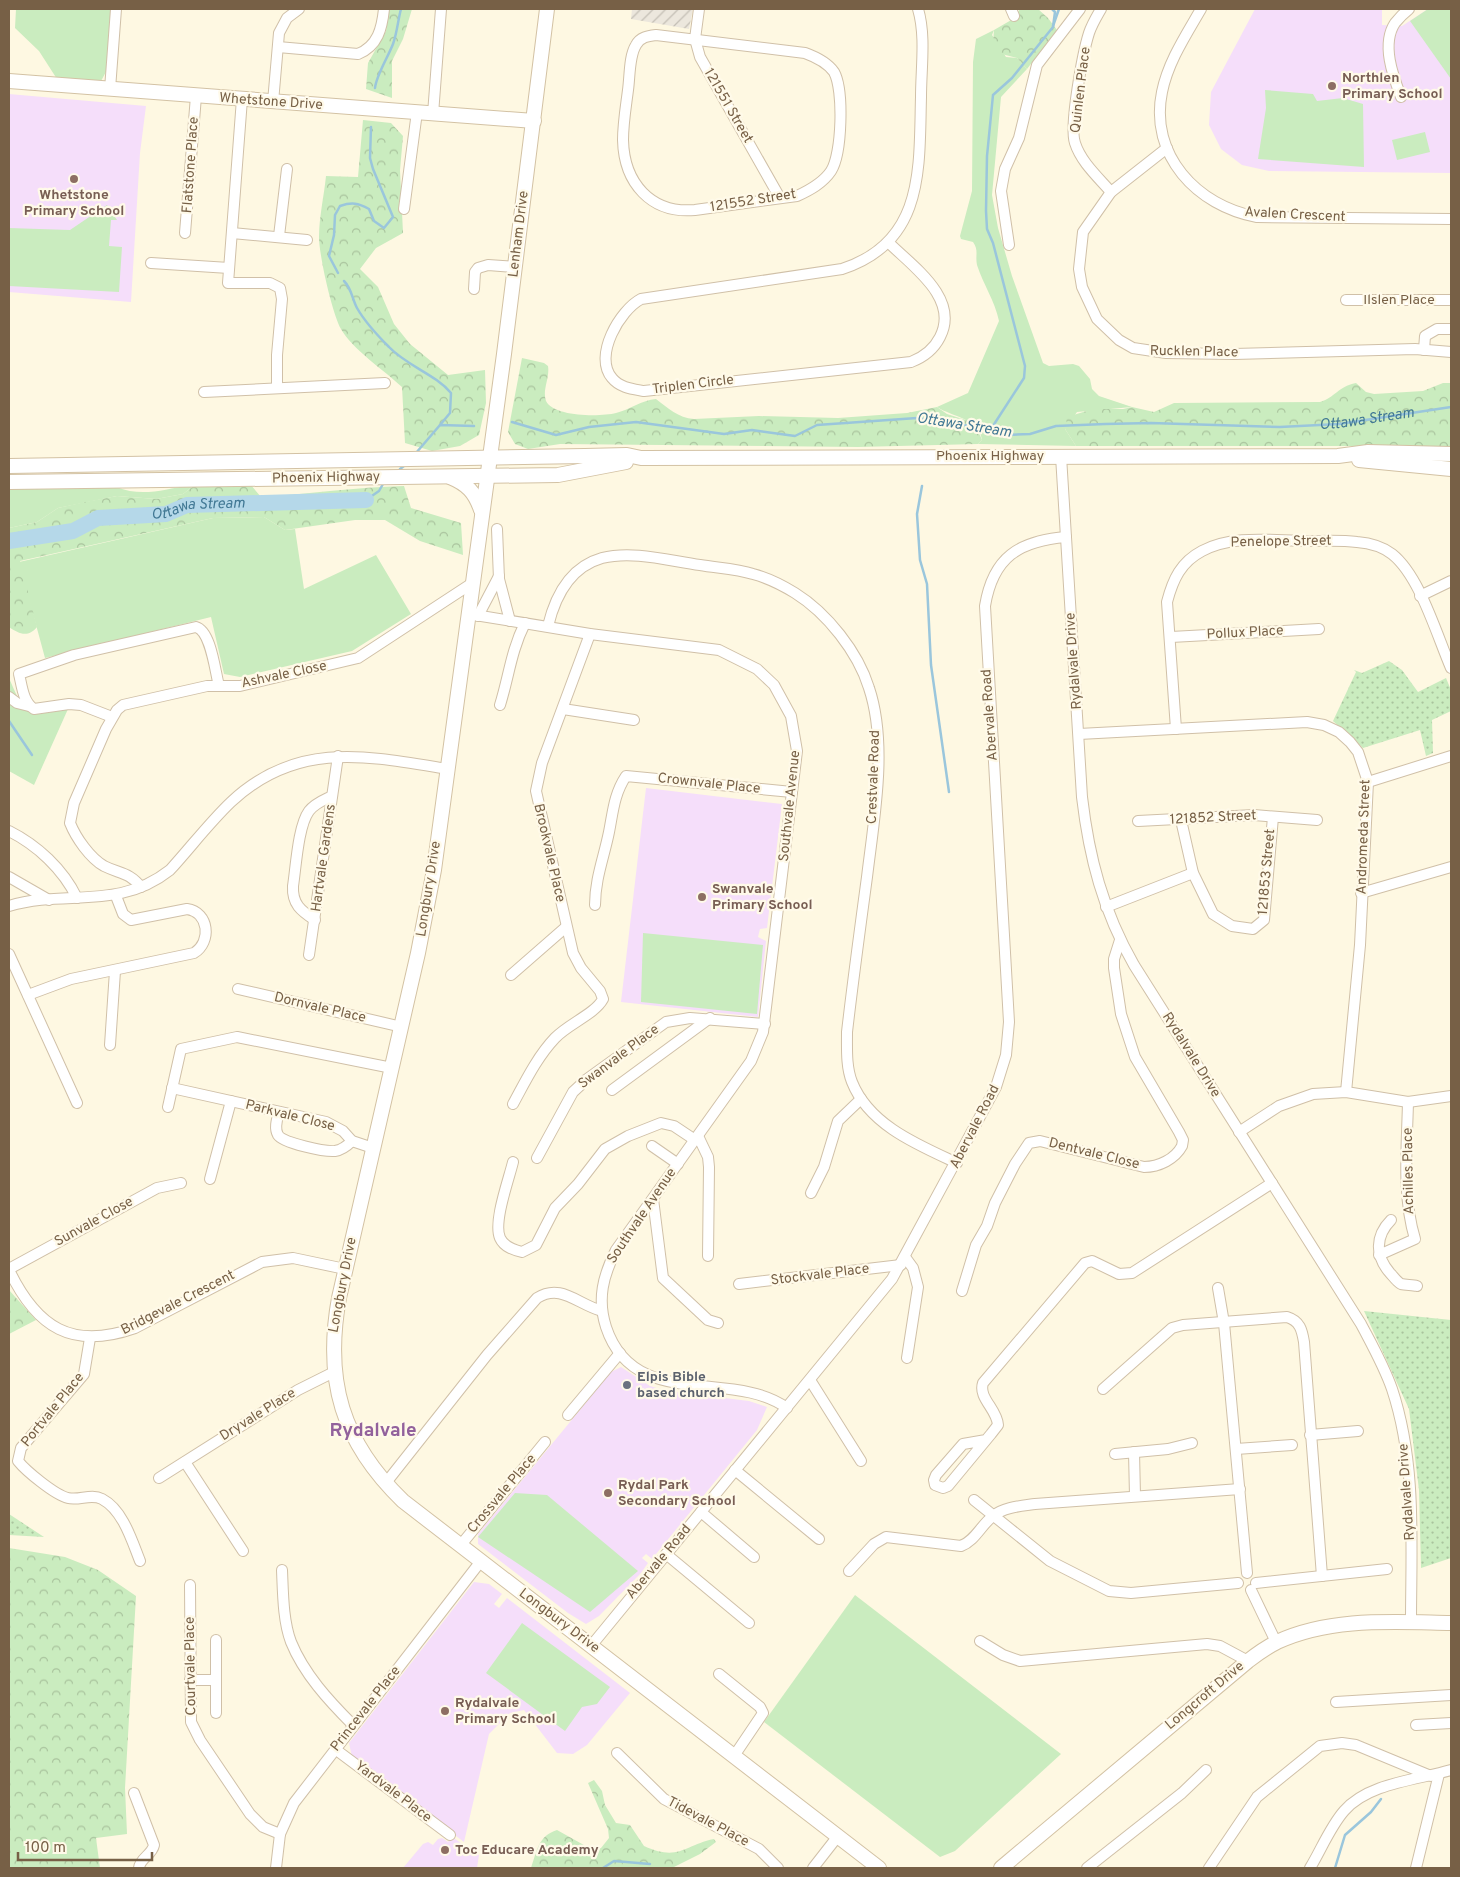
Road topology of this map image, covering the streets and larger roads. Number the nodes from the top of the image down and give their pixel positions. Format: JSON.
{"nodes":[{"id":1,"x":116,"y":9,"type":"edge"},
{"id":2,"x":299,"y":9,"type":"edge"},
{"id":3,"x":384,"y":9,"type":"edge"},
{"id":4,"x":442,"y":9,"type":"edge"},
{"id":5,"x":547,"y":9,"type":"edge"},
{"id":6,"x":699,"y":9,"type":"edge"},
{"id":7,"x":918,"y":9,"type":"edge"},
{"id":8,"x":1080,"y":9,"type":"edge"},
{"id":9,"x":1102,"y":9,"type":"edge"},
{"id":10,"x":1201,"y":9,"type":"edge"},
{"id":11,"x":1409,"y":9,"type":"edge"},
{"id":12,"x":695,"y":39,"type":"junction"},
{"id":13,"x":278,"y":47,"type":"junction"},
{"id":14,"x":9,"y":81,"type":"edge"},
{"id":15,"x":110,"y":89,"type":"junction"},
{"id":16,"x":196,"y":96,"type":"junction"},
{"id":17,"x":1401,"y":97,"type":"dead end"},
{"id":18,"x":242,"y":99,"type":"junction"},
{"id":19,"x":273,"y":102,"type":"junction"},
{"id":20,"x":417,"y":112,"type":"junction"},
{"id":21,"x":433,"y":114,"type":"junction"},
{"id":22,"x":534,"y":121,"type":"junction"},
{"id":23,"x":1167,"y":148,"type":"junction"},
{"id":24,"x":286,"y":169,"type":"dead end"},
{"id":25,"x":1111,"y":192,"type":"junction"},
{"id":26,"x":780,"y":198,"type":"junction"},
{"id":27,"x":404,"y":209,"type":"dead end"},
{"id":28,"x":1451,"y":218,"type":"edge"},
{"id":29,"x":185,"y":233,"type":"dead end"},
{"id":30,"x":232,"y":233,"type":"junction"},
{"id":31,"x":279,"y":236,"type":"junction"},
{"id":32,"x":307,"y":240,"type":"dead end"},
{"id":33,"x":888,"y":242,"type":"junction"},
{"id":34,"x":1009,"y":245,"type":"dead end"},
{"id":35,"x":151,"y":264,"type":"dead end"},
{"id":36,"x":515,"y":267,"type":"junction"},
{"id":37,"x":229,"y":268,"type":"junction"},
{"id":38,"x":474,"y":289,"type":"dead end"},
{"id":39,"x":1346,"y":300,"type":"dead end"},
{"id":40,"x":1451,"y":300,"type":"edge"},
{"id":41,"x":1451,"y":329,"type":"edge"},
{"id":42,"x":1424,"y":350,"type":"junction"},
{"id":43,"x":1451,"y":352,"type":"edge"},
{"id":44,"x":385,"y":383,"type":"dead end"},
{"id":45,"x":278,"y":388,"type":"junction"},
{"id":46,"x":204,"y":392,"type":"dead end"},
{"id":47,"x":1451,"y":454,"type":"edge"},
{"id":48,"x":1061,"y":456,"type":"junction"},
{"id":49,"x":1338,"y":456,"type":"junction"},
{"id":50,"x":641,"y":458,"type":"junction"},
{"id":51,"x":490,"y":459,"type":"junction"},
{"id":52,"x":9,"y":466,"type":"edge"},
{"id":53,"x":1451,"y":469,"type":"edge"},
{"id":54,"x":448,"y":476,"type":"junction"},
{"id":55,"x":487,"y":476,"type":"junction"},
{"id":56,"x":9,"y":482,"type":"edge"},
{"id":57,"x":482,"y":516,"type":"junction"},
{"id":58,"x":497,"y":529,"type":"dead end"},
{"id":59,"x":1066,"y":537,"type":"junction"},
{"id":60,"x":499,"y":576,"type":"junction"},
{"id":61,"x":474,"y":582,"type":"junction"},
{"id":62,"x":1451,"y":582,"type":"edge"},
{"id":63,"x":1420,"y":596,"type":"junction"},
{"id":64,"x":474,"y":615,"type":"junction"},
{"id":65,"x":510,"y":622,"type":"junction"},
{"id":66,"x":525,"y":624,"type":"junction"},
{"id":67,"x":548,"y":626,"type":"junction"},
{"id":68,"x":1319,"y":629,"type":"dead end"},
{"id":69,"x":590,"y":634,"type":"junction"},
{"id":70,"x":1171,"y":637,"type":"junction"},
{"id":71,"x":1451,"y":668,"type":"edge"},
{"id":72,"x":219,"y":686,"type":"junction"},
{"id":73,"x":9,"y":697,"type":"edge"},
{"id":74,"x":500,"y":705,"type":"dead end"},
{"id":75,"x":29,"y":706,"type":"junction"},
{"id":76,"x":563,"y":709,"type":"junction"},
{"id":77,"x":112,"y":716,"type":"junction"},
{"id":78,"x":634,"y":720,"type":"dead end"},
{"id":79,"x":1176,"y":729,"type":"junction"},
{"id":80,"x":1079,"y":734,"type":"junction"},
{"id":81,"x":338,"y":756,"type":"junction"},
{"id":82,"x":1451,"y":756,"type":"edge"},
{"id":83,"x":448,"y":769,"type":"junction"},
{"id":84,"x":1368,"y":782,"type":"junction"},
{"id":85,"x":792,"y":792,"type":"junction"},
{"id":86,"x":332,"y":796,"type":"junction"},
{"id":87,"x":1273,"y":818,"type":"junction"},
{"id":88,"x":1181,"y":820,"type":"junction"},
{"id":89,"x":1317,"y":820,"type":"dead end"},
{"id":90,"x":1138,"y":821,"type":"dead end"},
{"id":91,"x":9,"y":831,"type":"edge"},
{"id":92,"x":1451,"y":866,"type":"edge"},
{"id":93,"x":1193,"y":873,"type":"junction"},
{"id":94,"x":9,"y":877,"type":"edge"},
{"id":95,"x":141,"y":887,"type":"junction"},
{"id":96,"x":1362,"y":893,"type":"junction"},
{"id":97,"x":116,"y":896,"type":"junction"},
{"id":98,"x":77,"y":898,"type":"junction"},
{"id":99,"x":50,"y":900,"type":"junction"},
{"id":100,"x":594,"y":905,"type":"dead end"},
{"id":101,"x":9,"y":906,"type":"edge"},
{"id":102,"x":1106,"y":907,"type":"junction"},
{"id":103,"x":316,"y":920,"type":"junction"},
{"id":104,"x":566,"y":927,"type":"junction"},
{"id":105,"x":1120,"y":940,"type":"junction"},
{"id":106,"x":9,"y":954,"type":"edge"},
{"id":107,"x":309,"y":955,"type":"dead end"},
{"id":108,"x":115,"y":971,"type":"junction"},
{"id":109,"x":511,"y":974,"type":"dead end"},
{"id":110,"x":238,"y":989,"type":"dead end"},
{"id":111,"x":28,"y":995,"type":"junction"},
{"id":112,"x":710,"y":1018,"type":"junction"},
{"id":113,"x":766,"y":1024,"type":"junction"},
{"id":114,"x":402,"y":1027,"type":"junction"},
{"id":115,"x":110,"y":1045,"type":"dead end"},
{"id":116,"x":392,"y":1068,"type":"junction"},
{"id":117,"x":172,"y":1088,"type":"junction"},
{"id":118,"x":612,"y":1090,"type":"dead end"},
{"id":119,"x":1346,"y":1092,"type":"junction"},
{"id":120,"x":1451,"y":1096,"type":"edge"},
{"id":121,"x":861,"y":1099,"type":"junction"},
{"id":122,"x":231,"y":1101,"type":"junction"},
{"id":123,"x":1408,"y":1102,"type":"junction"},
{"id":124,"x":77,"y":1103,"type":"dead end"},
{"id":125,"x":513,"y":1104,"type":"dead end"},
{"id":126,"x":168,"y":1107,"type":"dead end"},
{"id":127,"x":278,"y":1112,"type":"junction"},
{"id":128,"x":1239,"y":1132,"type":"junction"},
{"id":129,"x":696,"y":1138,"type":"junction"},
{"id":130,"x":352,"y":1141,"type":"junction"},
{"id":131,"x":652,"y":1146,"type":"dead end"},
{"id":132,"x":373,"y":1148,"type":"junction"},
{"id":133,"x":537,"y":1158,"type":"dead end"},
{"id":134,"x":513,"y":1162,"type":"dead end"},
{"id":135,"x":957,"y":1162,"type":"junction"},
{"id":136,"x":678,"y":1164,"type":"junction"},
{"id":137,"x":210,"y":1179,"type":"dead end"},
{"id":138,"x":181,"y":1183,"type":"dead end"},
{"id":139,"x":1272,"y":1183,"type":"junction"},
{"id":140,"x":811,"y":1193,"type":"dead end"},
{"id":141,"x":653,"y":1199,"type":"junction"},
{"id":142,"x":1391,"y":1220,"type":"dead end"},
{"id":143,"x":1380,"y":1255,"type":"junction"},
{"id":144,"x":708,"y":1256,"type":"dead end"},
{"id":145,"x":903,"y":1261,"type":"junction"},
{"id":146,"x":9,"y":1269,"type":"edge"},
{"id":147,"x":345,"y":1269,"type":"junction"},
{"id":148,"x":739,"y":1284,"type":"dead end"},
{"id":149,"x":1417,"y":1286,"type":"dead end"},
{"id":150,"x":1218,"y":1288,"type":"dead end"},
{"id":151,"x":962,"y":1291,"type":"dead end"},
{"id":152,"x":602,"y":1311,"type":"junction"},
{"id":153,"x":1224,"y":1323,"type":"junction"},
{"id":154,"x":718,"y":1324,"type":"dead end"},
{"id":155,"x":90,"y":1338,"type":"junction"},
{"id":156,"x":620,"y":1353,"type":"junction"},
{"id":157,"x":907,"y":1358,"type":"dead end"},
{"id":158,"x":334,"y":1372,"type":"junction"},
{"id":159,"x":810,"y":1380,"type":"junction"},
{"id":160,"x":1103,"y":1389,"type":"dead end"},
{"id":161,"x":787,"y":1408,"type":"junction"},
{"id":162,"x":568,"y":1415,"type":"dead end"},
{"id":163,"x":1358,"y":1431,"type":"dead end"},
{"id":164,"x":1310,"y":1435,"type":"junction"},
{"id":165,"x":986,"y":1440,"type":"junction"},
{"id":166,"x":545,"y":1442,"type":"dead end"},
{"id":167,"x":1192,"y":1443,"type":"dead end"},
{"id":168,"x":1292,"y":1445,"type":"dead end"},
{"id":169,"x":1236,"y":1449,"type":"junction"},
{"id":170,"x":1134,"y":1452,"type":"junction"},
{"id":171,"x":1115,"y":1454,"type":"dead end"},
{"id":172,"x":861,"y":1460,"type":"dead end"},
{"id":173,"x":185,"y":1462,"type":"junction"},
{"id":174,"x":736,"y":1470,"type":"junction"},
{"id":175,"x":159,"y":1478,"type":"dead end"},
{"id":176,"x":385,"y":1484,"type":"junction"},
{"id":177,"x":1240,"y":1489,"type":"junction"},
{"id":178,"x":1135,"y":1496,"type":"junction"},
{"id":179,"x":974,"y":1500,"type":"dead end"},
{"id":180,"x":1008,"y":1508,"type":"junction"},
{"id":181,"x":701,"y":1512,"type":"junction"},
{"id":182,"x":993,"y":1516,"type":"junction"},
{"id":183,"x":1007,"y":1528,"type":"junction"},
{"id":184,"x":819,"y":1539,"type":"dead end"},
{"id":185,"x":460,"y":1546,"type":"junction"},
{"id":186,"x":243,"y":1551,"type":"dead end"},
{"id":187,"x":666,"y":1554,"type":"junction"},
{"id":188,"x":754,"y":1557,"type":"dead end"},
{"id":189,"x":481,"y":1561,"type":"junction"},
{"id":190,"x":140,"y":1562,"type":"dead end"},
{"id":191,"x":1387,"y":1569,"type":"dead end"},
{"id":192,"x":282,"y":1570,"type":"dead end"},
{"id":193,"x":848,"y":1571,"type":"dead end"},
{"id":194,"x":1247,"y":1573,"type":"junction"},
{"id":195,"x":1322,"y":1576,"type":"junction"},
{"id":196,"x":1238,"y":1583,"type":"junction"},
{"id":197,"x":190,"y":1584,"type":"dead end"},
{"id":198,"x":1253,"y":1587,"type":"junction"},
{"id":199,"x":749,"y":1622,"type":"dead end"},
{"id":200,"x":1411,"y":1622,"type":"junction"},
{"id":201,"x":1451,"y":1623,"type":"edge"},
{"id":202,"x":216,"y":1640,"type":"dead end"},
{"id":203,"x":980,"y":1641,"type":"dead end"},
{"id":204,"x":1276,"y":1642,"type":"junction"},
{"id":205,"x":591,"y":1646,"type":"junction"},
{"id":206,"x":1248,"y":1660,"type":"junction"},
{"id":207,"x":719,"y":1674,"type":"dead end"},
{"id":208,"x":190,"y":1680,"type":"junction"},
{"id":209,"x":216,"y":1680,"type":"junction"},
{"id":210,"x":1451,"y":1695,"type":"edge"},
{"id":211,"x":1336,"y":1702,"type":"dead end"},
{"id":212,"x":216,"y":1714,"type":"dead end"},
{"id":213,"x":1451,"y":1723,"type":"edge"},
{"id":214,"x":353,"y":1725,"type":"junction"},
{"id":215,"x":1416,"y":1726,"type":"dead end"},
{"id":216,"x":335,"y":1749,"type":"junction"},
{"id":217,"x":617,"y":1753,"type":"dead end"},
{"id":218,"x":734,"y":1756,"type":"junction"},
{"id":219,"x":1206,"y":1770,"type":"dead end"},
{"id":220,"x":1451,"y":1770,"type":"edge"},
{"id":221,"x":1435,"y":1775,"type":"junction"},
{"id":222,"x":134,"y":1793,"type":"dead end"},
{"id":223,"x":280,"y":1834,"type":"junction"},
{"id":224,"x":450,"y":1835,"type":"dead end"},
{"id":225,"x":838,"y":1836,"type":"junction"},
{"id":226,"x":139,"y":1868,"type":"edge"},
{"id":227,"x":276,"y":1868,"type":"edge"},
{"id":228,"x":778,"y":1868,"type":"edge"},
{"id":229,"x":813,"y":1868,"type":"edge"},
{"id":230,"x":879,"y":1868,"type":"edge"},
{"id":231,"x":1001,"y":1868,"type":"edge"},
{"id":232,"x":1088,"y":1868,"type":"edge"},
{"id":233,"x":1209,"y":1868,"type":"edge"},
{"id":234,"x":1310,"y":1868,"type":"edge"},
{"id":235,"x":1416,"y":1868,"type":"edge"}],
"edges":[{"from":1,"to":15,"type":"street"},
{"from":2,"to":13,"type":"street"},
{"from":3,"to":13,"type":"street"},
{"from":4,"to":21,"type":"street"},
{"from":5,"to":22,"type":"street","name":"Lenham Drive"},
{"from":6,"to":12,"type":"street","name":"121551 Street"},
{"from":7,"to":33,"type":"street","name":"Triplen Circle"},
{"from":8,"to":34,"type":"street"},
{"from":9,"to":25,"type":"street","name":"Quinlen Place"},
{"from":10,"to":23,"type":"street","name":"Avalen Crescent"},
{"from":11,"to":17,"type":"street"},
{"from":12,"to":26,"type":"street","name":"121551 Street"},
{"from":12,"to":26,"type":"street","name":"121552 Street"},
{"from":12,"to":26,"type":"street","name":"121552 Street"},
{"from":13,"to":19,"type":"street"},
{"from":14,"to":15,"type":"street","name":"Whetstone Drive"},
{"from":15,"to":16,"type":"street","name":"Whetstone Drive"},
{"from":16,"to":18,"type":"street","name":"Whetstone Drive"},
{"from":16,"to":29,"type":"street","name":"Flatstone Place"},
{"from":18,"to":19,"type":"street","name":"Whetstone Drive"},
{"from":18,"to":30,"type":"street"},
{"from":19,"to":20,"type":"street","name":"Whetstone Drive"},
{"from":20,"to":21,"type":"street","name":"Whetstone Drive"},
{"from":20,"to":27,"type":"street"},
{"from":21,"to":22,"type":"street","name":"Whetstone Drive"},
{"from":22,"to":36,"type":"street","name":"Lenham Drive"},
{"from":23,"to":25,"type":"street","name":"Rucklen Place"},
{"from":23,"to":28,"type":"street","name":"Avalen Crescent"},
{"from":24,"to":31,"type":"street"},
{"from":25,"to":42,"type":"street","name":"Rucklen Place"},
{"from":30,"to":31,"type":"street"},
{"from":30,"to":37,"type":"street"},
{"from":31,"to":32,"type":"street"},
{"from":33,"to":33,"type":"street","name":"Triplen Circle"},
{"from":35,"to":37,"type":"street"},
{"from":36,"to":38,"type":"street"},
{"from":36,"to":51,"type":"street","name":"Lenham Drive"},
{"from":37,"to":45,"type":"street"},
{"from":39,"to":40,"type":"street","name":"Ilslen Place"},
{"from":41,"to":42,"type":"street"},
{"from":42,"to":43,"type":"street","name":"Rucklen Place"},
{"from":44,"to":45,"type":"street"},
{"from":45,"to":46,"type":"street"},
{"from":47,"to":49,"type":"street","name":"Phoenix Highway"},
{"from":48,"to":49,"type":"street","name":"Phoenix Highway"},
{"from":48,"to":50,"type":"street","name":"Phoenix Highway"},
{"from":48,"to":59,"type":"street","name":"Rydalvale Drive"},
{"from":49,"to":53,"type":"street","name":"Phoenix Highway"},
{"from":50,"to":51,"type":"street","name":"Phoenix Highway"},
{"from":50,"to":55,"type":"street","name":"Phoenix Highway"},
{"from":51,"to":52,"type":"street","name":"Phoenix Highway"},
{"from":51,"to":55,"type":"street","name":"Longbury Drive"},
{"from":54,"to":55,"type":"street","name":"Phoenix Highway"},
{"from":54,"to":56,"type":"street","name":"Phoenix Highway"},
{"from":54,"to":57,"type":"street"},
{"from":55,"to":57,"type":"street","name":"Longbury Drive"},
{"from":57,"to":61,"type":"street","name":"Longbury Drive"},
{"from":58,"to":60,"type":"street"},
{"from":59,"to":80,"type":"street","name":"Rydalvale Drive"},
{"from":59,"to":135,"type":"street","name":"Abervale Road"},
{"from":60,"to":64,"type":"street"},
{"from":60,"to":65,"type":"street"},
{"from":61,"to":64,"type":"street","name":"Longbury Drive"},
{"from":61,"to":72,"type":"street","name":"Ashvale Close"},
{"from":62,"to":63,"type":"street"},
{"from":63,"to":70,"type":"street","name":"Penelope Street"},
{"from":63,"to":71,"type":"street","name":"Penelope Street"},
{"from":64,"to":65,"type":"street","name":"Southvale Avenue"},
{"from":64,"to":83,"type":"street","name":"Longbury Drive"},
{"from":65,"to":66,"type":"street","name":"Southvale Avenue"},
{"from":66,"to":67,"type":"street","name":"Southvale Avenue"},
{"from":66,"to":74,"type":"street"},
{"from":67,"to":69,"type":"street","name":"Southvale Avenue"},
{"from":67,"to":121,"type":"street","name":"Crestvale Road"},
{"from":68,"to":70,"type":"street","name":"Pollux Place"},
{"from":69,"to":76,"type":"street","name":"Brookvale Place"},
{"from":69,"to":85,"type":"street","name":"Southvale Avenue"},
{"from":70,"to":79,"type":"street","name":"Penelope Street"},
{"from":72,"to":75,"type":"street"},
{"from":72,"to":77,"type":"street","name":"Ashvale Close"},
{"from":73,"to":75,"type":"street"},
{"from":75,"to":77,"type":"street"},
{"from":76,"to":78,"type":"street"},
{"from":76,"to":104,"type":"street","name":"Brookvale Place"},
{"from":77,"to":95,"type":"street"},
{"from":79,"to":80,"type":"street","name":"Andromeda Street"},
{"from":79,"to":84,"type":"street","name":"Andromeda Street"},
{"from":80,"to":102,"type":"street","name":"Rydalvale Drive"},
{"from":81,"to":83,"type":"street"},
{"from":81,"to":86,"type":"street","name":"Hartvale Gardens"},
{"from":81,"to":95,"type":"street"},
{"from":82,"to":84,"type":"street"},
{"from":83,"to":114,"type":"street","name":"Longbury Drive"},
{"from":84,"to":96,"type":"street","name":"Andromeda Street"},
{"from":85,"to":100,"type":"street","name":"Crownvale Place"},
{"from":85,"to":113,"type":"street","name":"Southvale Avenue"},
{"from":86,"to":103,"type":"street","name":"Hartvale Gardens"},
{"from":86,"to":103,"type":"street","name":"Hartvale Gardens"},
{"from":87,"to":88,"type":"street","name":"121852 Street"},
{"from":87,"to":89,"type":"street","name":"121852 Street"},
{"from":87,"to":93,"type":"street","name":"121853 Street"},
{"from":88,"to":90,"type":"street","name":"121852 Street"},
{"from":88,"to":93,"type":"street","name":"121853 Street"},
{"from":91,"to":98,"type":"street"},
{"from":92,"to":96,"type":"street"},
{"from":93,"to":102,"type":"street"},
{"from":94,"to":99,"type":"street"},
{"from":95,"to":97,"type":"street"},
{"from":96,"to":119,"type":"street","name":"Andromeda Street"},
{"from":97,"to":98,"type":"street"},
{"from":97,"to":108,"type":"street"},
{"from":98,"to":99,"type":"street"},
{"from":99,"to":101,"type":"street"},
{"from":102,"to":105,"type":"street","name":"Rydalvale Drive"},
{"from":103,"to":107,"type":"street","name":"Hartvale Gardens"},
{"from":104,"to":109,"type":"street"},
{"from":104,"to":125,"type":"street","name":"Brookvale Place"},
{"from":105,"to":128,"type":"street","name":"Rydalvale Drive"},
{"from":105,"to":151,"type":"street","name":"Dentvale Close"},
{"from":106,"to":111,"type":"street"},
{"from":108,"to":111,"type":"street"},
{"from":108,"to":115,"type":"street"},
{"from":110,"to":114,"type":"street","name":"Dornvale Place"},
{"from":111,"to":124,"type":"street"},
{"from":112,"to":113,"type":"street","name":"Swanvale Place"},
{"from":112,"to":118,"type":"street","name":"Swanvale Place"},
{"from":112,"to":133,"type":"street","name":"Swanvale Place"},
{"from":113,"to":129,"type":"street","name":"Southvale Avenue"},
{"from":114,"to":116,"type":"street","name":"Longbury Drive"},
{"from":116,"to":117,"type":"street"},
{"from":116,"to":132,"type":"street","name":"Longbury Drive"},
{"from":117,"to":122,"type":"street","name":"Parkvale Close"},
{"from":117,"to":126,"type":"street"},
{"from":119,"to":123,"type":"street"},
{"from":119,"to":128,"type":"street"},
{"from":120,"to":123,"type":"street"},
{"from":121,"to":135,"type":"street","name":"Crestvale Road"},
{"from":121,"to":140,"type":"street"},
{"from":122,"to":127,"type":"street","name":"Parkvale Close"},
{"from":122,"to":137,"type":"street","name":"Parkvale Close"},
{"from":123,"to":143,"type":"street","name":"Achilles Place"},
{"from":127,"to":130,"type":"street","name":"Parkvale Close"},
{"from":127,"to":130,"type":"street"},
{"from":128,"to":139,"type":"street","name":"Rydalvale Drive"},
{"from":129,"to":134,"type":"street"},
{"from":129,"to":136,"type":"street","name":"Southvale Avenue"},
{"from":129,"to":144,"type":"street"},
{"from":130,"to":132,"type":"street","name":"Parkvale Close"},
{"from":131,"to":136,"type":"street","name":"Southvale Avenue"},
{"from":132,"to":147,"type":"street","name":"Longbury Drive"},
{"from":135,"to":145,"type":"street","name":"Abervale Road"},
{"from":136,"to":141,"type":"street","name":"Southvale Avenue"},
{"from":138,"to":146,"type":"street","name":"Sunvale Close"},
{"from":139,"to":165,"type":"street"},
{"from":139,"to":200,"type":"street","name":"Rydalvale Drive"},
{"from":141,"to":152,"type":"street","name":"Southvale Avenue"},
{"from":141,"to":154,"type":"street"},
{"from":142,"to":143,"type":"street"},
{"from":143,"to":149,"type":"street"},
{"from":145,"to":148,"type":"street","name":"Stockvale Place"},
{"from":145,"to":157,"type":"street"},
{"from":145,"to":159,"type":"street","name":"Abervale Road"},
{"from":146,"to":155,"type":"street","name":"Bridgevale Crescent"},
{"from":147,"to":155,"type":"street","name":"Bridgevale Crescent"},
{"from":147,"to":158,"type":"street","name":"Longbury Drive"},
{"from":150,"to":153,"type":"street"},
{"from":152,"to":156,"type":"street","name":"Southvale Avenue"},
{"from":152,"to":176,"type":"street"},
{"from":153,"to":160,"type":"street"},
{"from":153,"to":164,"type":"street"},
{"from":153,"to":169,"type":"street"},
{"from":155,"to":190,"type":"street","name":"Portvale Place"},
{"from":156,"to":161,"type":"street","name":"Southvale Avenue"},
{"from":156,"to":162,"type":"street"},
{"from":158,"to":173,"type":"street","name":"Dryvale Place"},
{"from":158,"to":176,"type":"street","name":"Longbury Drive"},
{"from":159,"to":161,"type":"street","name":"Abervale Road"},
{"from":159,"to":172,"type":"street"},
{"from":161,"to":174,"type":"street","name":"Abervale Road"},
{"from":163,"to":164,"type":"street"},
{"from":164,"to":195,"type":"street"},
{"from":165,"to":165,"type":"street"},
{"from":166,"to":185,"type":"street","name":"Crossvale Place"},
{"from":167,"to":170,"type":"street"},
{"from":168,"to":169,"type":"street"},
{"from":169,"to":177,"type":"street"},
{"from":170,"to":171,"type":"street"},
{"from":170,"to":178,"type":"street"},
{"from":173,"to":175,"type":"street","name":"Dryvale Place"},
{"from":173,"to":186,"type":"street"},
{"from":174,"to":181,"type":"street","name":"Abervale Road"},
{"from":174,"to":184,"type":"street"},
{"from":176,"to":185,"type":"street","name":"Longbury Drive"},
{"from":177,"to":178,"type":"street"},
{"from":177,"to":194,"type":"street"},
{"from":178,"to":180,"type":"street"},
{"from":179,"to":182,"type":"street"},
{"from":180,"to":182,"type":"street"},
{"from":180,"to":183,"type":"street"},
{"from":181,"to":187,"type":"street","name":"Abervale Road"},
{"from":181,"to":188,"type":"street"},
{"from":182,"to":183,"type":"street"},
{"from":182,"to":193,"type":"street"},
{"from":183,"to":196,"type":"street"},
{"from":185,"to":189,"type":"street","name":"Longbury Drive"},
{"from":187,"to":199,"type":"street"},
{"from":187,"to":205,"type":"street","name":"Abervale Road"},
{"from":189,"to":205,"type":"street","name":"Longbury Drive"},
{"from":189,"to":214,"type":"street","name":"Princevale Place"},
{"from":191,"to":195,"type":"street"},
{"from":192,"to":214,"type":"street"},
{"from":194,"to":196,"type":"street"},
{"from":194,"to":198,"type":"street"},
{"from":195,"to":198,"type":"street"},
{"from":196,"to":198,"type":"street"},
{"from":197,"to":208,"type":"street","name":"Courtvale Place"},
{"from":198,"to":204,"type":"street"},
{"from":200,"to":201,"type":"street","name":"Longcroft Drive"},
{"from":200,"to":204,"type":"street","name":"Longcroft Drive"},
{"from":202,"to":209,"type":"street"},
{"from":203,"to":206,"type":"street"},
{"from":204,"to":206,"type":"street","name":"Longcroft Drive"},
{"from":205,"to":218,"type":"street","name":"Longbury Drive"},
{"from":206,"to":231,"type":"street","name":"Longcroft Drive"},
{"from":207,"to":218,"type":"street"},
{"from":208,"to":209,"type":"street"},
{"from":208,"to":223,"type":"street","name":"Courtvale Place"},
{"from":209,"to":212,"type":"street"},
{"from":210,"to":211,"type":"street"},
{"from":213,"to":215,"type":"street"},
{"from":214,"to":216,"type":"street","name":"Princevale Place"},
{"from":216,"to":223,"type":"street","name":"Princevale Place"},
{"from":216,"to":224,"type":"street","name":"Yardvale Place"},
{"from":217,"to":228,"type":"street","name":"Tidevale Place"},
{"from":218,"to":225,"type":"street","name":"Longbury Drive"},
{"from":219,"to":232,"type":"street"},
{"from":220,"to":221,"type":"street"},
{"from":221,"to":233,"type":"street"},
{"from":221,"to":234,"type":"street"},
{"from":221,"to":235,"type":"street"},
{"from":222,"to":226,"type":"street"},
{"from":223,"to":227,"type":"street","name":"Princevale Place"},
{"from":225,"to":229,"type":"street"},
{"from":225,"to":230,"type":"street","name":"Longbury Drive"}]}
